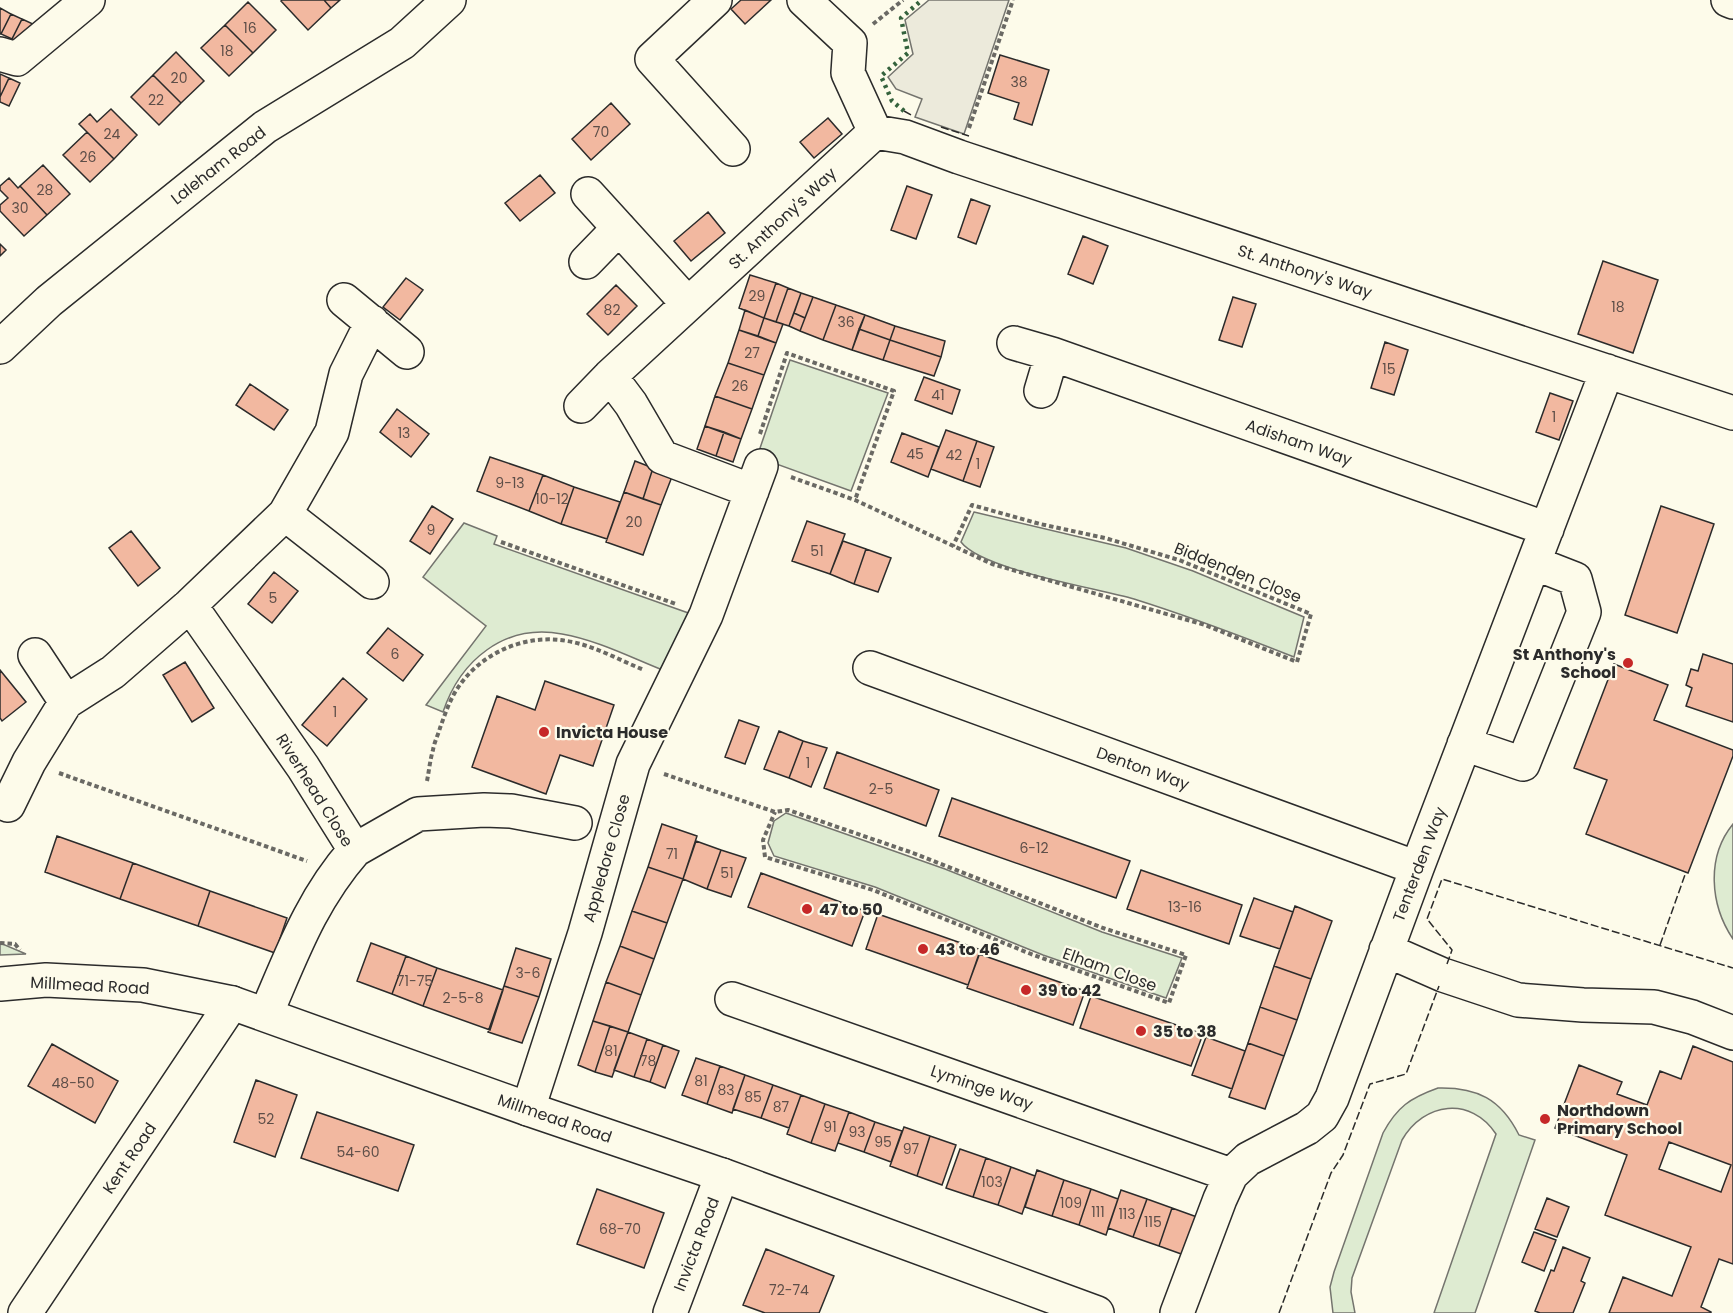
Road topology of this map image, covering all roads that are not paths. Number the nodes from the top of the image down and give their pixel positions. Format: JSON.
{"nodes":[{"id":1,"x":88,"y":0,"type":"edge"},
{"id":2,"x":449,"y":0,"type":"edge"},
{"id":3,"x":715,"y":0,"type":"edge"},
{"id":4,"x":804,"y":0,"type":"edge"},
{"id":5,"x":1728,"y":0,"type":"edge"},
{"id":6,"x":1733,"y":2,"type":"edge"},
{"id":7,"x":0,"y":54,"type":"edge"},
{"id":8,"x":903,"y":130,"type":"junction"},
{"id":9,"x":732,"y":150,"type":"dead end"},
{"id":10,"x":588,"y":194,"type":"dead end"},
{"id":11,"x":619,"y":228,"type":"junction"},
{"id":12,"x":586,"y":262,"type":"dead end"},
{"id":13,"x":344,"y":300,"type":"dead end"},
{"id":14,"x":688,"y":304,"type":"junction"},
{"id":15,"x":372,"y":322,"type":"junction"},
{"id":16,"x":1014,"y":343,"type":"dead end"},
{"id":17,"x":0,"y":347,"type":"edge"},
{"id":18,"x":407,"y":352,"type":"dead end"},
{"id":19,"x":1052,"y":354,"type":"junction"},
{"id":20,"x":1606,"y":370,"type":"junction"},
{"id":21,"x":610,"y":376,"type":"junction"},
{"id":22,"x":1041,"y":391,"type":"dead end"},
{"id":23,"x":581,"y":406,"type":"dead end"},
{"id":24,"x":1733,"y":413,"type":"edge"},
{"id":25,"x":285,"y":514,"type":"junction"},
{"id":26,"x":1547,"y":529,"type":"junction"},
{"id":27,"x":1534,"y":563,"type":"junction"},
{"id":28,"x":372,"y":582,"type":"dead end"},
{"id":29,"x":190,"y":605,"type":"junction"},
{"id":30,"x":35,"y":656,"type":"dead end"},
{"id":31,"x":870,"y":666,"type":"dead end"},
{"id":32,"x":66,"y":702,"type":"junction"},
{"id":33,"x":1464,"y":744,"type":"junction"},
{"id":34,"x":8,"y":805,"type":"dead end"},
{"id":35,"x":575,"y":824,"type":"dead end"},
{"id":36,"x":345,"y":861,"type":"junction"},
{"id":37,"x":1417,"y":867,"type":"junction"},
{"id":38,"x":1386,"y":950,"type":"junction"},
{"id":39,"x":0,"y":984,"type":"edge"},
{"id":40,"x":733,"y":997,"type":"dead end"},
{"id":41,"x":232,"y":1004,"type":"junction"},
{"id":42,"x":266,"y":1014,"type":"junction"},
{"id":43,"x":1733,"y":1032,"type":"edge"},
{"id":44,"x":528,"y":1109,"type":"junction"},
{"id":45,"x":1231,"y":1174,"type":"junction"},
{"id":46,"x":722,"y":1175,"type":"junction"},
{"id":47,"x":25,"y":1313,"type":"edge"},
{"id":48,"x":670,"y":1313,"type":"edge"},
{"id":49,"x":1097,"y":1313,"type":"edge"},
{"id":50,"x":1177,"y":1313,"type":"edge"}],
"edges":[{"from":1,"to":7,"type":"street"},
{"from":2,"to":17,"type":"street","name":"Laleham Road"},
{"from":3,"to":9,"type":"street"},
{"from":4,"to":8,"type":"street"},
{"from":5,"to":6,"type":"street"},
{"from":8,"to":14,"type":"street","name":"St. Anthony's Way"},
{"from":8,"to":20,"type":"street","name":"St. Anthony's Way"},
{"from":10,"to":11,"type":"street"},
{"from":11,"to":12,"type":"street"},
{"from":11,"to":14,"type":"street"},
{"from":13,"to":15,"type":"street"},
{"from":14,"to":21,"type":"street","name":"St. Anthony's Way"},
{"from":15,"to":18,"type":"street"},
{"from":15,"to":25,"type":"street"},
{"from":16,"to":19,"type":"street","name":"Adisham Way"},
{"from":19,"to":22,"type":"street"},
{"from":19,"to":26,"type":"street","name":"Adisham Way"},
{"from":20,"to":24,"type":"street","name":"St. Anthony's Way"},
{"from":20,"to":26,"type":"street","name":"Tenterden Way"},
{"from":21,"to":23,"type":"street","name":"St. Anthony's Way"},
{"from":21,"to":44,"type":"street","name":"Appledore Close"},
{"from":25,"to":28,"type":"street"},
{"from":25,"to":29,"type":"street"},
{"from":26,"to":27,"type":"street","name":"Tenterden Way"},
{"from":27,"to":33,"type":"street","name":"Tenterden Way"},
{"from":27,"to":33,"type":"street"},
{"from":29,"to":32,"type":"street"},
{"from":29,"to":36,"type":"street","name":"Riverhead Close"},
{"from":30,"to":32,"type":"street"},
{"from":31,"to":37,"type":"street","name":"Denton Way"},
{"from":32,"to":34,"type":"street"},
{"from":33,"to":37,"type":"street","name":"Tenterden Way"},
{"from":35,"to":36,"type":"street"},
{"from":36,"to":42,"type":"street","name":"Riverhead Close"},
{"from":37,"to":38,"type":"street","name":"Tenterden Way"},
{"from":38,"to":43,"type":"street"},
{"from":38,"to":45,"type":"street","name":"Tenterden Way"},
{"from":39,"to":41,"type":"street","name":"Millmead Road"},
{"from":40,"to":45,"type":"street","name":"Lyminge Way"},
{"from":41,"to":42,"type":"street","name":"Millmead Road"},
{"from":41,"to":47,"type":"street","name":"Kent Road"},
{"from":42,"to":44,"type":"street","name":"Millmead Road"},
{"from":44,"to":46,"type":"street","name":"Millmead Road"},
{"from":45,"to":50,"type":"street","name":"Tenterden Way"},
{"from":46,"to":48,"type":"street","name":"Invicta Road"},
{"from":46,"to":49,"type":"street","name":"Millmead Road"}]}
